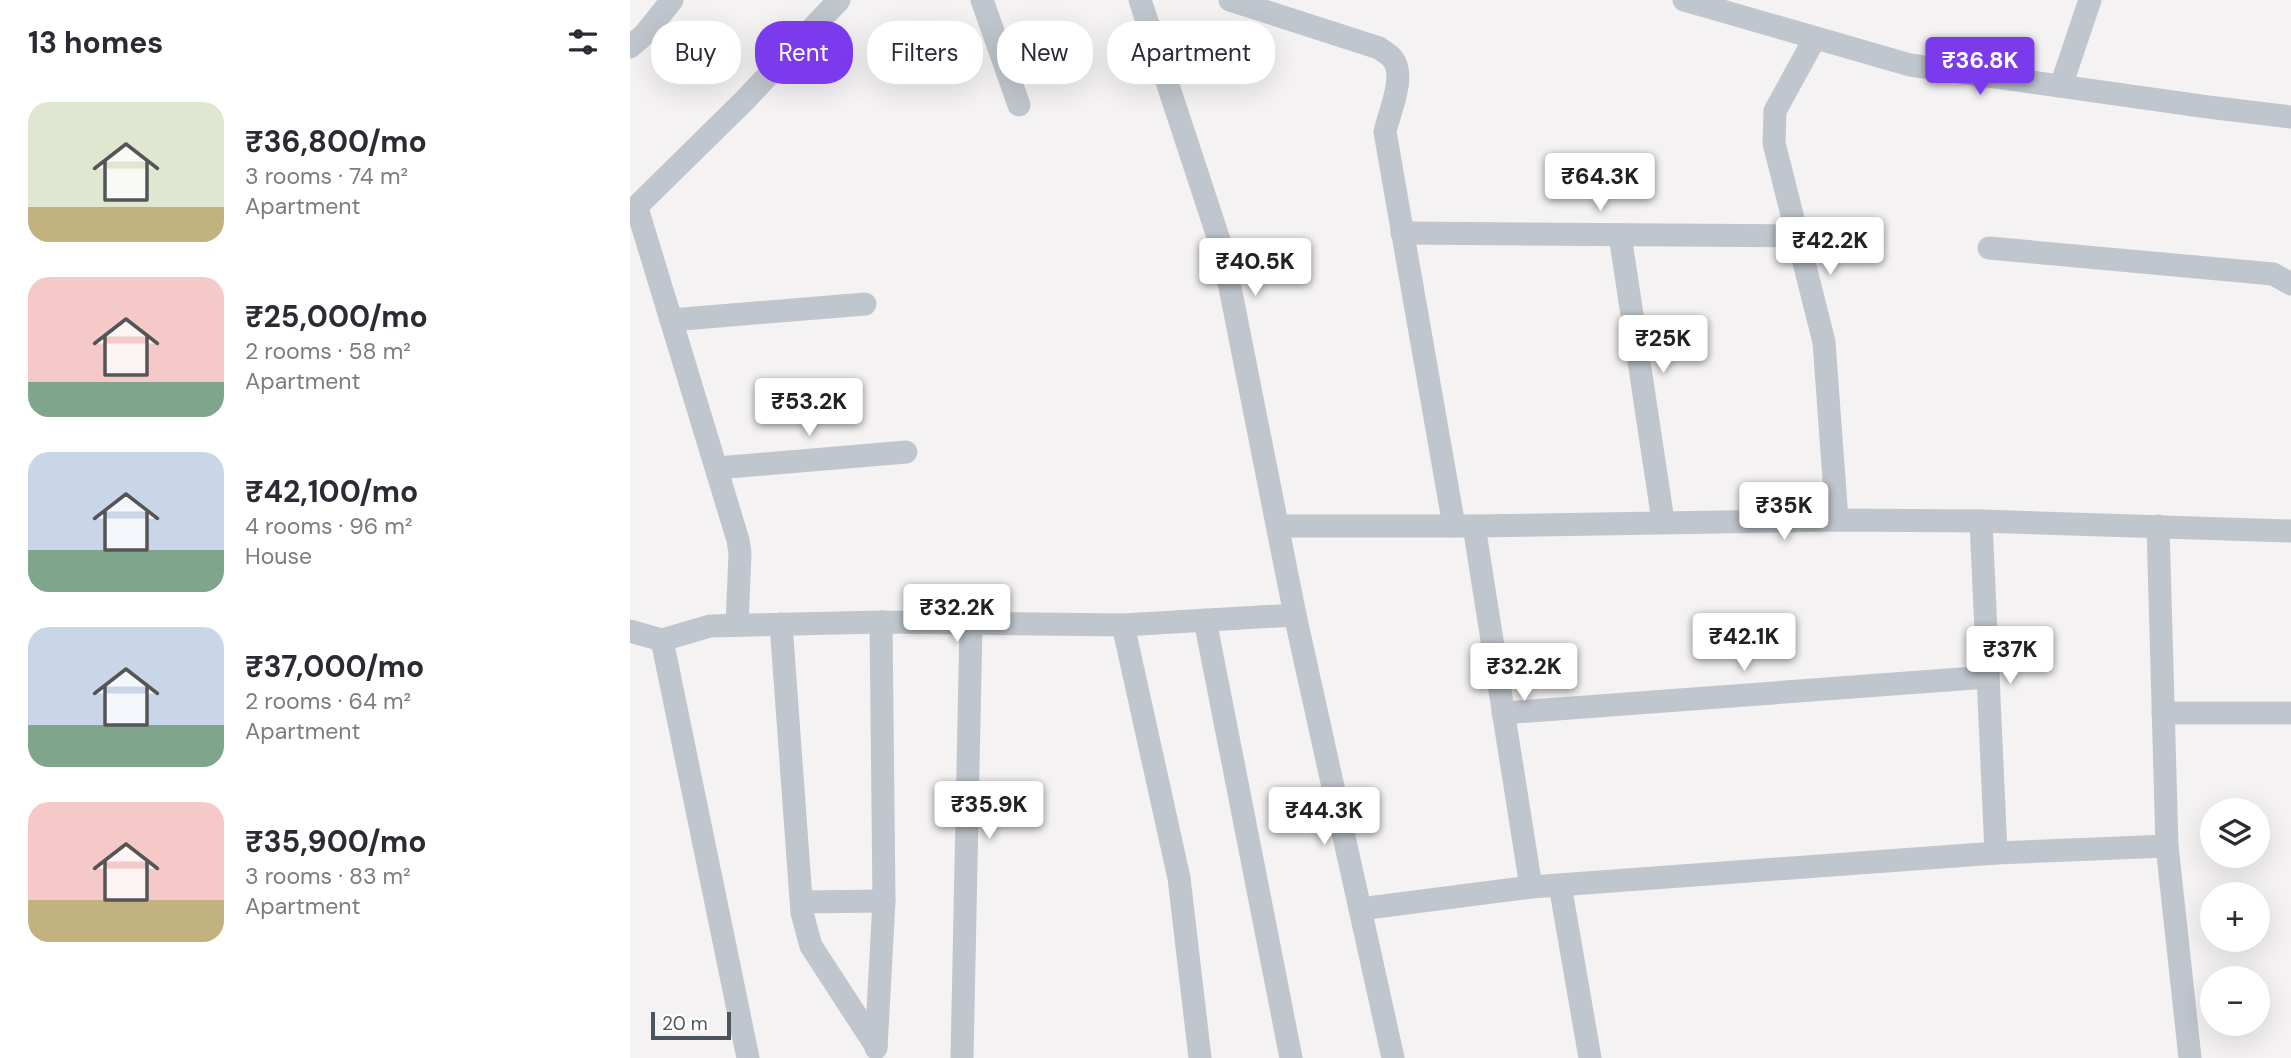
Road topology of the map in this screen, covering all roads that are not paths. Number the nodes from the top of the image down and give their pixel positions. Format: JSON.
{"nodes":[{"id":1,"x":672,"y":0,"type":"edge"},
{"id":2,"x":839,"y":0,"type":"edge"},
{"id":3,"x":982,"y":0,"type":"edge"},
{"id":4,"x":1140,"y":0,"type":"edge"},
{"id":5,"x":1230,"y":0,"type":"edge"},
{"id":6,"x":1684,"y":0,"type":"edge"},
{"id":7,"x":2090,"y":0,"type":"edge"},
{"id":8,"x":1815,"y":37,"type":"junction"},
{"id":9,"x":630,"y":47,"type":"edge"},
{"id":10,"x":2061,"y":86,"type":"junction"},
{"id":11,"x":1019,"y":105,"type":"dead end"},
{"id":12,"x":2291,"y":117,"type":"edge"},
{"id":13,"x":633,"y":210,"type":"edge"},
{"id":14,"x":1402,"y":233,"type":"junction"},
{"id":15,"x":1620,"y":235,"type":"junction"},
{"id":16,"x":1797,"y":236,"type":"junction"},
{"id":17,"x":1989,"y":248,"type":"dead end"},
{"id":18,"x":2291,"y":284,"type":"edge"},
{"id":19,"x":865,"y":304,"type":"dead end"},
{"id":20,"x":671,"y":320,"type":"junction"},
{"id":21,"x":906,"y":452,"type":"dead end"},
{"id":22,"x":717,"y":468,"type":"junction"},
{"id":23,"x":1837,"y":520,"type":"junction"},
{"id":24,"x":1663,"y":521,"type":"junction"},
{"id":25,"x":1981,"y":521,"type":"junction"},
{"id":26,"x":1278,"y":526,"type":"junction"},
{"id":27,"x":1464,"y":526,"type":"junction"},
{"id":28,"x":2158,"y":526,"type":"junction"},
{"id":29,"x":2291,"y":531,"type":"edge"},
{"id":30,"x":1295,"y":615,"type":"junction"},
{"id":31,"x":1205,"y":620,"type":"junction"},
{"id":32,"x":881,"y":622,"type":"junction"},
{"id":33,"x":971,"y":623,"type":"junction"},
{"id":34,"x":781,"y":624,"type":"junction"},
{"id":35,"x":737,"y":625,"type":"junction"},
{"id":36,"x":1123,"y":625,"type":"junction"},
{"id":37,"x":630,"y":631,"type":"edge"},
{"id":38,"x":662,"y":640,"type":"junction"},
{"id":39,"x":1988,"y":677,"type":"junction"},
{"id":40,"x":1503,"y":713,"type":"junction"},
{"id":41,"x":2163,"y":713,"type":"junction"},
{"id":42,"x":2291,"y":713,"type":"edge"},
{"id":43,"x":2167,"y":846,"type":"junction"},
{"id":44,"x":1996,"y":853,"type":"junction"},
{"id":45,"x":1560,"y":885,"type":"junction"},
{"id":46,"x":1531,"y":887,"type":"junction"},
{"id":47,"x":884,"y":901,"type":"junction"},
{"id":48,"x":802,"y":902,"type":"junction"},
{"id":49,"x":1360,"y":909,"type":"junction"},
{"id":50,"x":876,"y":1052,"type":"edge"},
{"id":51,"x":748,"y":1058,"type":"edge"},
{"id":52,"x":962,"y":1058,"type":"edge"},
{"id":53,"x":1200,"y":1058,"type":"edge"},
{"id":54,"x":1291,"y":1058,"type":"edge"},
{"id":55,"x":1393,"y":1058,"type":"edge"},
{"id":56,"x":1590,"y":1058,"type":"edge"},
{"id":57,"x":2190,"y":1058,"type":"edge"}],
"edges":[{"from":1,"to":9,"type":"street"},
{"from":2,"to":13,"type":"street"},
{"from":3,"to":11,"type":"street"},
{"from":4,"to":26,"type":"street"},
{"from":5,"to":14,"type":"street"},
{"from":6,"to":8,"type":"street"},
{"from":7,"to":10,"type":"street"},
{"from":8,"to":10,"type":"street"},
{"from":8,"to":16,"type":"street"},
{"from":10,"to":12,"type":"street"},
{"from":13,"to":20,"type":"street"},
{"from":14,"to":15,"type":"street"},
{"from":14,"to":27,"type":"street"},
{"from":15,"to":16,"type":"street"},
{"from":15,"to":24,"type":"street"},
{"from":16,"to":23,"type":"street"},
{"from":17,"to":18,"type":"street"},
{"from":19,"to":20,"type":"street"},
{"from":20,"to":22,"type":"street"},
{"from":21,"to":22,"type":"street"},
{"from":22,"to":35,"type":"street"},
{"from":23,"to":24,"type":"street"},
{"from":23,"to":25,"type":"street"},
{"from":24,"to":27,"type":"street"},
{"from":25,"to":28,"type":"street"},
{"from":25,"to":39,"type":"street"},
{"from":26,"to":27,"type":"street"},
{"from":26,"to":30,"type":"street"},
{"from":27,"to":40,"type":"street"},
{"from":28,"to":29,"type":"street"},
{"from":28,"to":41,"type":"street"},
{"from":30,"to":31,"type":"street"},
{"from":30,"to":49,"type":"street"},
{"from":31,"to":36,"type":"street"},
{"from":31,"to":54,"type":"street"},
{"from":32,"to":33,"type":"street"},
{"from":32,"to":34,"type":"street"},
{"from":32,"to":47,"type":"street"},
{"from":33,"to":36,"type":"street"},
{"from":33,"to":52,"type":"street"},
{"from":34,"to":35,"type":"street"},
{"from":34,"to":48,"type":"street"},
{"from":35,"to":38,"type":"street"},
{"from":36,"to":53,"type":"street"},
{"from":37,"to":38,"type":"street"},
{"from":38,"to":51,"type":"street"},
{"from":39,"to":40,"type":"street"},
{"from":39,"to":44,"type":"street"},
{"from":40,"to":46,"type":"street"},
{"from":41,"to":42,"type":"street"},
{"from":41,"to":43,"type":"street"},
{"from":43,"to":44,"type":"street"},
{"from":43,"to":57,"type":"street"},
{"from":44,"to":45,"type":"street"},
{"from":45,"to":46,"type":"street"},
{"from":45,"to":56,"type":"street"},
{"from":46,"to":49,"type":"street"},
{"from":47,"to":48,"type":"street"},
{"from":47,"to":50,"type":"street"},
{"from":48,"to":50,"type":"street"},
{"from":49,"to":55,"type":"street"}]}
